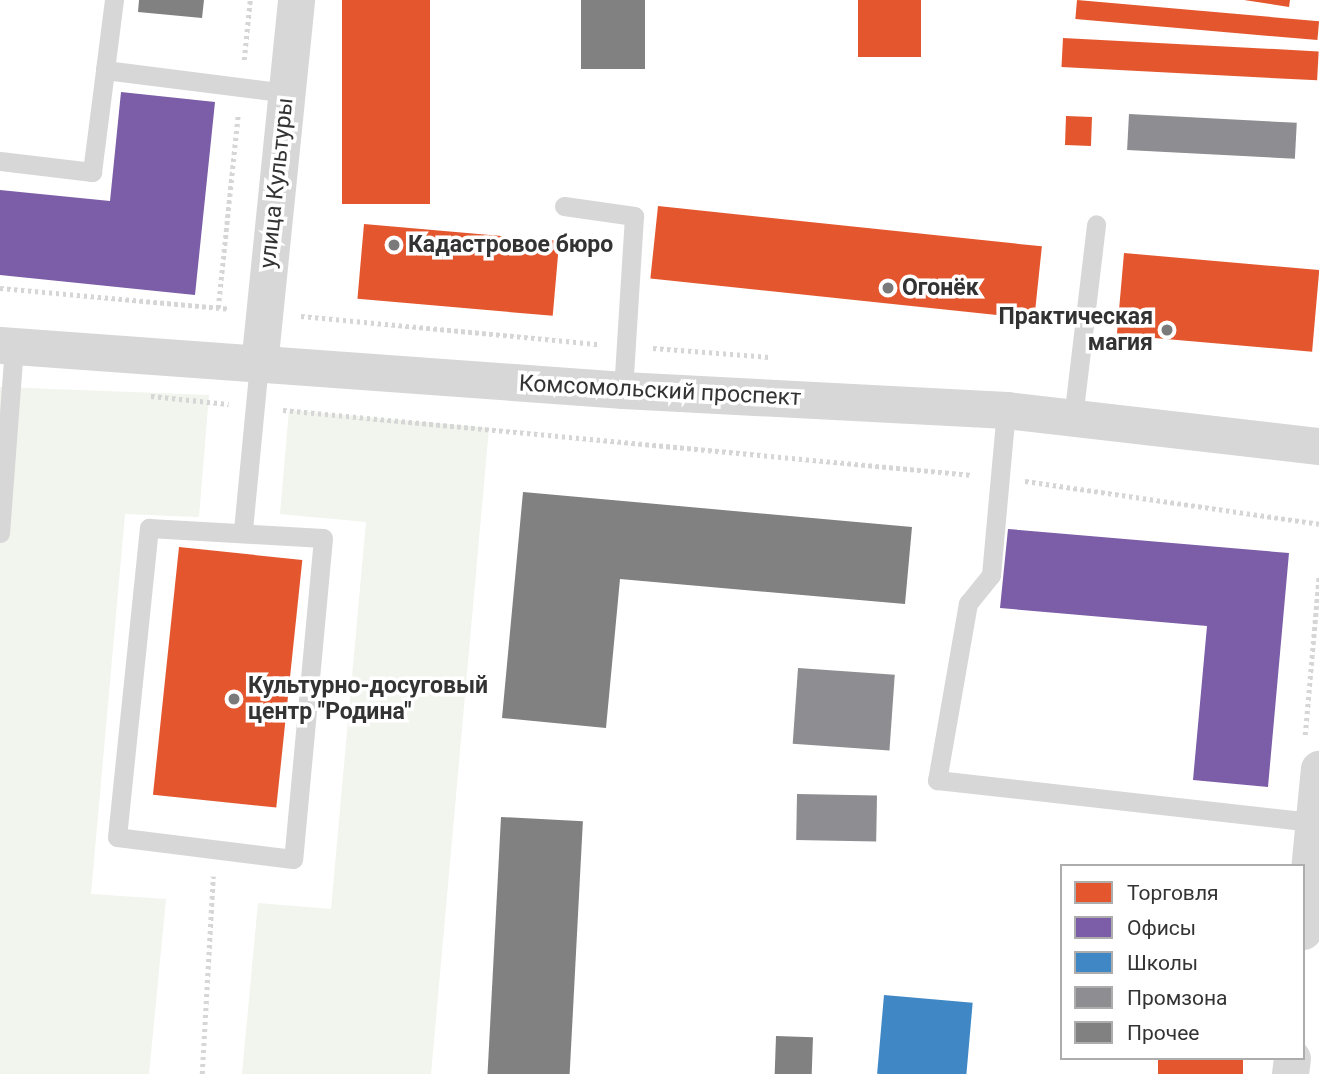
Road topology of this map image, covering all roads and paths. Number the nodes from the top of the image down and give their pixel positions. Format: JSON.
{"nodes":[{"id":1,"x":114,"y":0,"type":"edge"},
{"id":2,"x":250,"y":0,"type":"edge"},
{"id":3,"x":296,"y":0,"type":"edge"},
{"id":4,"x":105,"y":71,"type":"junction"},
{"id":5,"x":241,"y":87,"type":"junction"},
{"id":6,"x":287,"y":93,"type":"junction"},
{"id":7,"x":0,"y":162,"type":"edge"},
{"id":8,"x":564,"y":206,"type":"dead end"},
{"id":9,"x":1096,"y":224,"type":"dead end"},
{"id":10,"x":0,"y":288,"type":"edge"},
{"id":11,"x":7,"y":346,"type":"edge"},
{"id":12,"x":259,"y":365,"type":"junction"},
{"id":13,"x":623,"y":390,"type":"junction"},
{"id":14,"x":143,"y":395,"type":"dead end"},
{"id":15,"x":255,"y":407,"type":"junction"},
{"id":16,"x":1006,"y":410,"type":"junction"},
{"id":17,"x":1073,"y":418,"type":"junction"},
{"id":18,"x":1319,"y":446,"type":"edge"},
{"id":19,"x":999,"y":477,"type":"junction"},
{"id":20,"x":1319,"y":524,"type":"edge"},
{"id":21,"x":243,"y":530,"type":"junction"},
{"id":22,"x":0,"y":533,"type":"edge"},
{"id":23,"x":1319,"y":576,"type":"edge"},
{"id":24,"x":1312,"y":754,"type":"edge"},
{"id":25,"x":1314,"y":822,"type":"junction"},
{"id":26,"x":215,"y":850,"type":"junction"},
{"id":27,"x":1309,"y":918,"type":"edge"},
{"id":28,"x":202,"y":1074,"type":"edge"}],
"edges":[{"from":1,"to":4,"type":"lane"},
{"from":2,"to":5,"type":"path"},
{"from":3,"to":6,"type":"street","name":"улица Культуры"},
{"from":4,"to":5,"type":"lane"},
{"from":4,"to":7,"type":"lane"},
{"from":5,"to":6,"type":"lane"},
{"from":5,"to":10,"type":"path"},
{"from":6,"to":12,"type":"street","name":"улица Культуры"},
{"from":8,"to":13,"type":"lane"},
{"from":9,"to":17,"type":"lane"},
{"from":11,"to":12,"type":"street","name":"Комсомольский проспект"},
{"from":11,"to":22,"type":"lane"},
{"from":12,"to":13,"type":"street","name":"Комсомольский проспект"},
{"from":12,"to":15,"type":"lane"},
{"from":13,"to":16,"type":"street","name":"Комсомольский проспект"},
{"from":14,"to":15,"type":"path"},
{"from":15,"to":19,"type":"path"},
{"from":15,"to":21,"type":"lane"},
{"from":16,"to":17,"type":"street","name":"Комсомольский проспект"},
{"from":16,"to":19,"type":"lane"},
{"from":17,"to":18,"type":"street","name":"Комсомольский проспект"},
{"from":19,"to":20,"type":"path"},
{"from":19,"to":25,"type":"lane"},
{"from":21,"to":26,"type":"lane"},
{"from":21,"to":26,"type":"lane"},
{"from":23,"to":24,"type":"path"},
{"from":24,"to":25,"type":"street"},
{"from":25,"to":27,"type":"street"},
{"from":26,"to":28,"type":"path"}]}
